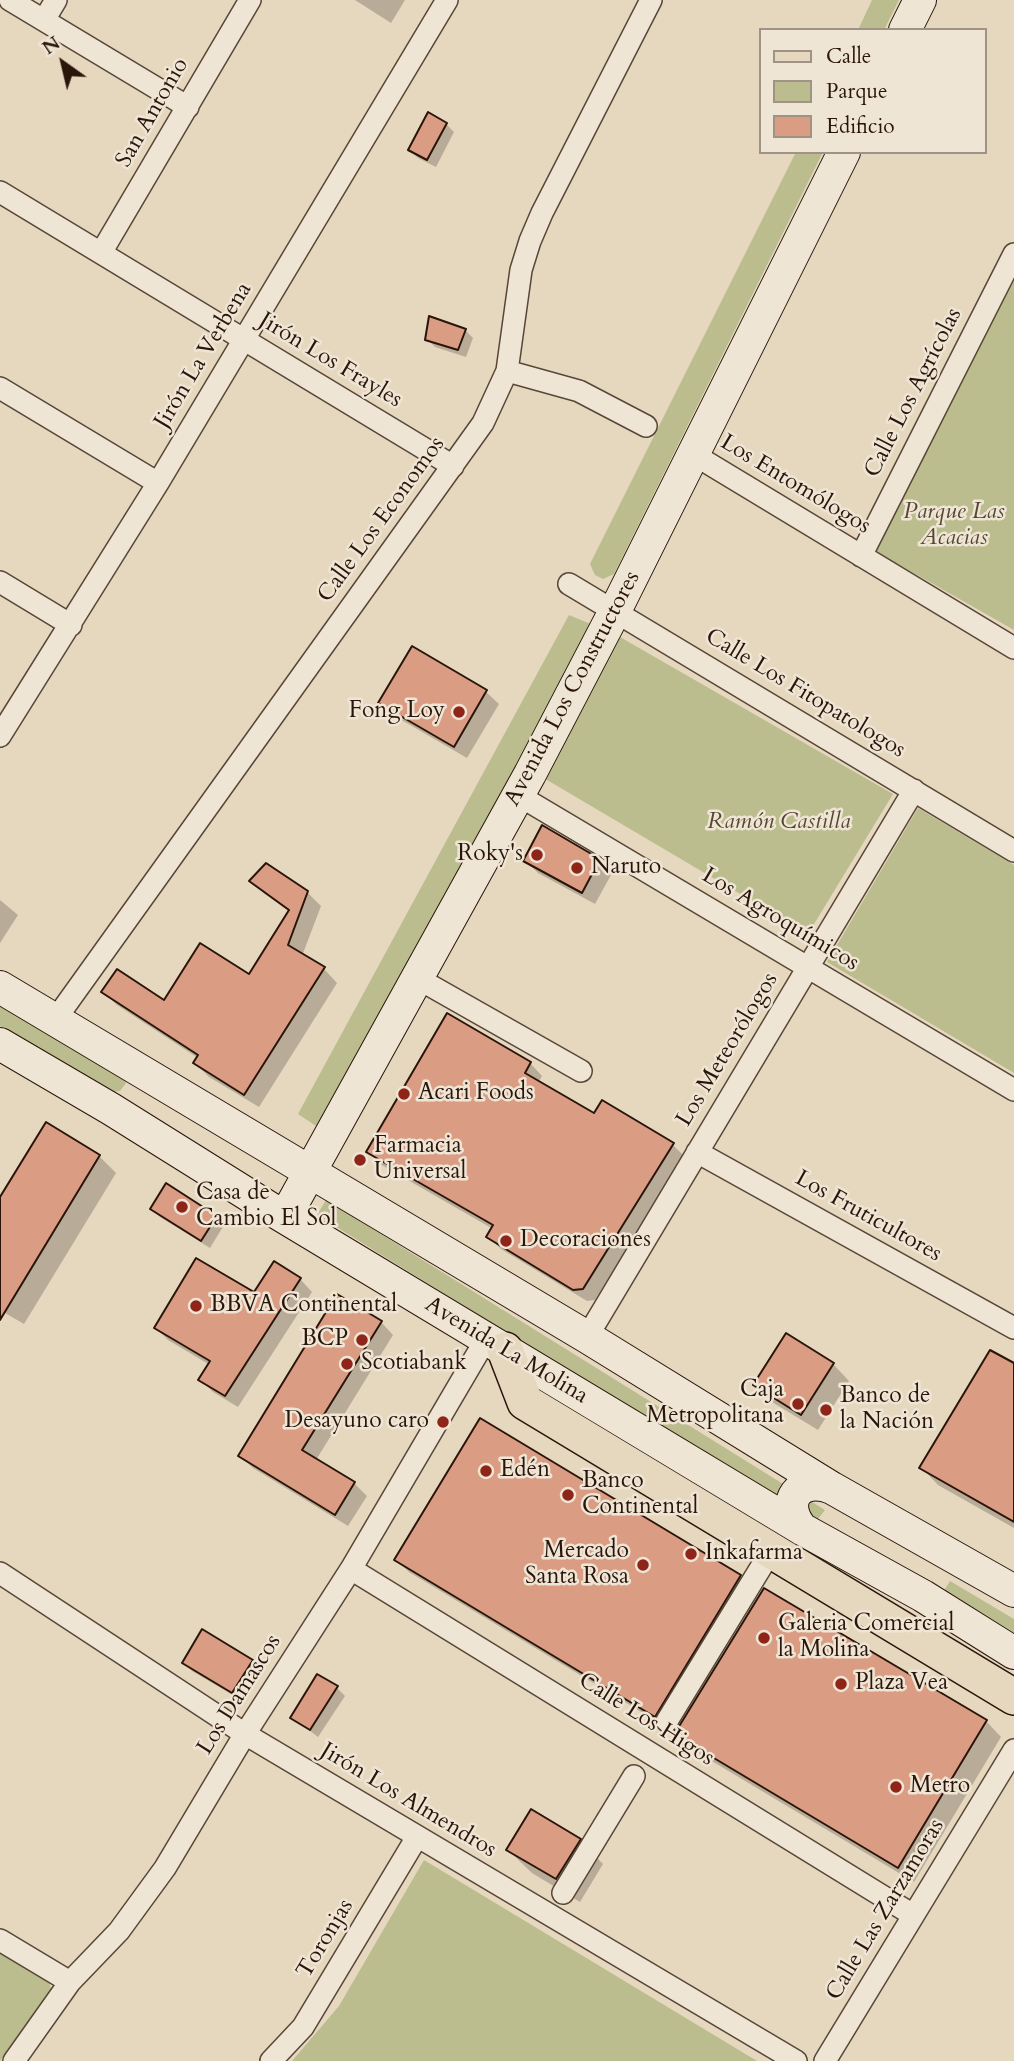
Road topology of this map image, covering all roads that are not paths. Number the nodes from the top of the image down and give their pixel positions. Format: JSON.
{"nodes":[{"id":1,"x":10,"y":0,"type":"edge"},
{"id":2,"x":56,"y":0,"type":"edge"},
{"id":3,"x":250,"y":0,"type":"edge"},
{"id":4,"x":447,"y":0,"type":"edge"},
{"id":5,"x":651,"y":0,"type":"edge"},
{"id":6,"x":920,"y":0,"type":"edge"},
{"id":7,"x":44,"y":20,"type":"junction"},
{"id":8,"x":906,"y":28,"type":"edge"},
{"id":9,"x":188,"y":107,"type":"junction"},
{"id":10,"x":843,"y":154,"type":"edge"},
{"id":11,"x":0,"y":192,"type":"edge"},
{"id":12,"x":102,"y":253,"type":"junction"},
{"id":13,"x":1014,"y":254,"type":"edge"},
{"id":14,"x":245,"y":340,"type":"junction"},
{"id":15,"x":507,"y":371,"type":"junction"},
{"id":16,"x":0,"y":388,"type":"edge"},
{"id":17,"x":646,"y":426,"type":"dead end"},
{"id":18,"x":693,"y":454,"type":"junction"},
{"id":19,"x":453,"y":466,"type":"junction"},
{"id":20,"x":158,"y":483,"type":"junction"},
{"id":21,"x":861,"y":556,"type":"junction"},
{"id":22,"x":0,"y":582,"type":"edge"},
{"id":23,"x":569,"y":584,"type":"dead end"},
{"id":24,"x":615,"y":611,"type":"junction"},
{"id":25,"x":71,"y":625,"type":"junction"},
{"id":26,"x":1014,"y":648,"type":"edge"},
{"id":27,"x":0,"y":736,"type":"edge"},
{"id":28,"x":914,"y":790,"type":"junction"},
{"id":29,"x":518,"y":795,"type":"junction"},
{"id":30,"x":1014,"y":851,"type":"edge"},
{"id":31,"x":808,"y":967,"type":"junction"},
{"id":32,"x":417,"y":978,"type":"junction"},
{"id":33,"x":0,"y":987,"type":"edge"},
{"id":34,"x":55,"y":1020,"type":"junction"},
{"id":35,"x":0,"y":1044,"type":"edge"},
{"id":36,"x":133,"y":1066,"type":"junction"},
{"id":37,"x":581,"y":1071,"type":"dead end"},
{"id":38,"x":1014,"y":1090,"type":"edge"},
{"id":39,"x":111,"y":1109,"type":"junction"},
{"id":40,"x":264,"y":1145,"type":"junction"},
{"id":41,"x":697,"y":1152,"type":"junction"},
{"id":42,"x":311,"y":1173,"type":"junction"},
{"id":43,"x":239,"y":1188,"type":"junction"},
{"id":44,"x":285,"y":1217,"type":"junction"},
{"id":45,"x":1014,"y":1328,"type":"edge"},
{"id":46,"x":587,"y":1337,"type":"junction"},
{"id":47,"x":495,"y":1345,"type":"junction"},
{"id":48,"x":832,"y":1488,"type":"junction"},
{"id":49,"x":802,"y":1530,"type":"junction"},
{"id":50,"x":771,"y":1551,"type":"junction"},
{"id":51,"x":351,"y":1569,"type":"junction"},
{"id":52,"x":0,"y":1573,"type":"edge"},
{"id":53,"x":896,"y":1581,"type":"junction"},
{"id":54,"x":1014,"y":1591,"type":"edge"},
{"id":55,"x":1014,"y":1653,"type":"edge"},
{"id":56,"x":954,"y":1661,"type":"junction"},
{"id":57,"x":1014,"y":1697,"type":"edge"},
{"id":58,"x":667,"y":1721,"type":"dead end"},
{"id":59,"x":245,"y":1734,"type":"junction"},
{"id":60,"x":1014,"y":1750,"type":"edge"},
{"id":61,"x":634,"y":1776,"type":"dead end"},
{"id":62,"x":417,"y":1837,"type":"junction"},
{"id":63,"x":564,"y":1893,"type":"dead end"},
{"id":64,"x":914,"y":1915,"type":"junction"},
{"id":65,"x":0,"y":1940,"type":"edge"},
{"id":66,"x":70,"y":1982,"type":"junction"},
{"id":67,"x":14,"y":2061,"type":"edge"},
{"id":68,"x":271,"y":2061,"type":"edge"},
{"id":69,"x":796,"y":2061,"type":"edge"},
{"id":70,"x":825,"y":2061,"type":"edge"}],
"edges":[{"from":1,"to":7,"type":"street"},
{"from":2,"to":7,"type":"street"},
{"from":3,"to":9,"type":"street","name":"San Antonio"},
{"from":4,"to":14,"type":"street","name":"Jirón La Verbena"},
{"from":5,"to":15,"type":"street","name":"Calle Los Economos"},
{"from":6,"to":8,"type":"main road"},
{"from":7,"to":9,"type":"street"},
{"from":9,"to":12,"type":"street","name":"San Antonio"},
{"from":10,"to":18,"type":"main road","name":"Avenida Los Constructores"},
{"from":11,"to":12,"type":"street","name":"Jirón Los Frayles"},
{"from":12,"to":14,"type":"street","name":"Jirón Los Frayles"},
{"from":13,"to":21,"type":"street","name":"Calle Los Agrícolas"},
{"from":14,"to":19,"type":"street","name":"Jirón Los Frayles"},
{"from":14,"to":20,"type":"street","name":"Jirón La Verbena"},
{"from":15,"to":17,"type":"street"},
{"from":15,"to":19,"type":"street","name":"Calle Los Economos"},
{"from":16,"to":20,"type":"street"},
{"from":18,"to":21,"type":"street","name":"Los Entomólogos"},
{"from":18,"to":24,"type":"main road","name":"Avenida Los Constructores"},
{"from":19,"to":34,"type":"street","name":"Calle Los Economos"},
{"from":20,"to":25,"type":"street","name":"Jirón La Verbena"},
{"from":21,"to":26,"type":"street","name":"Los Entomólogos"},
{"from":22,"to":25,"type":"street"},
{"from":23,"to":24,"type":"street","name":"Calle Los Fitopatologos"},
{"from":24,"to":28,"type":"street","name":"Calle Los Fitopatologos"},
{"from":24,"to":29,"type":"main road","name":"Avenida Los Constructores"},
{"from":25,"to":27,"type":"street","name":"Jirón La Verbena"},
{"from":28,"to":30,"type":"street","name":"Calle Los Fitopatologos"},
{"from":28,"to":31,"type":"street","name":"Los Meteorólogos"},
{"from":29,"to":31,"type":"street","name":"Los Agroquímicos"},
{"from":29,"to":32,"type":"main road","name":"Avenida Los Constructores"},
{"from":31,"to":38,"type":"street","name":"Los Agroquímicos"},
{"from":31,"to":41,"type":"street","name":"Los Meteorólogos"},
{"from":32,"to":37,"type":"street"},
{"from":32,"to":42,"type":"main road","name":"Avenida Los Constructores"},
{"from":33,"to":34,"type":"main road"},
{"from":34,"to":36,"type":"main road"},
{"from":35,"to":39,"type":"main road","name":"Avenida La Molina"},
{"from":36,"to":39,"type":"main road"},
{"from":36,"to":40,"type":"main road"},
{"from":39,"to":43,"type":"main road","name":"Avenida La Molina"},
{"from":40,"to":42,"type":"main road"},
{"from":40,"to":43,"type":"main road"},
{"from":41,"to":45,"type":"street","name":"Los Fruticultores"},
{"from":41,"to":46,"type":"street","name":"Los Meteorólogos"},
{"from":42,"to":44,"type":"main road","name":"Avenida Los Constructores"},
{"from":42,"to":46,"type":"main road"},
{"from":43,"to":44,"type":"main road","name":"Avenida La Molina"},
{"from":44,"to":47,"type":"main road","name":"Avenida La Molina"},
{"from":46,"to":48,"type":"main road"},
{"from":47,"to":49,"type":"main road","name":"Avenida La Molina"},
{"from":47,"to":50,"type":"main road"},
{"from":47,"to":51,"type":"street","name":"Los Damascos"},
{"from":48,"to":49,"type":"main road"},
{"from":48,"to":54,"type":"main road"},
{"from":49,"to":53,"type":"main road","name":"Avenida La Molina"},
{"from":50,"to":56,"type":"main road"},
{"from":50,"to":58,"type":"street"},
{"from":51,"to":59,"type":"street","name":"Los Damascos"},
{"from":51,"to":64,"type":"street","name":"Calle Los Higos"},
{"from":52,"to":59,"type":"street","name":"Jirón Los Almendros"},
{"from":53,"to":55,"type":"main road","name":"Avenida La Molina"},
{"from":53,"to":56,"type":"main road"},
{"from":56,"to":57,"type":"main road"},
{"from":59,"to":62,"type":"street","name":"Jirón Los Almendros"},
{"from":59,"to":66,"type":"street","name":"Los Damascos"},
{"from":60,"to":64,"type":"street","name":"Calle Las Zarzamoras"},
{"from":61,"to":63,"type":"street"},
{"from":62,"to":68,"type":"street","name":"Toronjas"},
{"from":62,"to":69,"type":"street","name":"Jirón Los Almendros"},
{"from":64,"to":70,"type":"street","name":"Calle Las Zarzamoras"},
{"from":65,"to":66,"type":"street"},
{"from":66,"to":67,"type":"street","name":"Los Damascos"}]}
